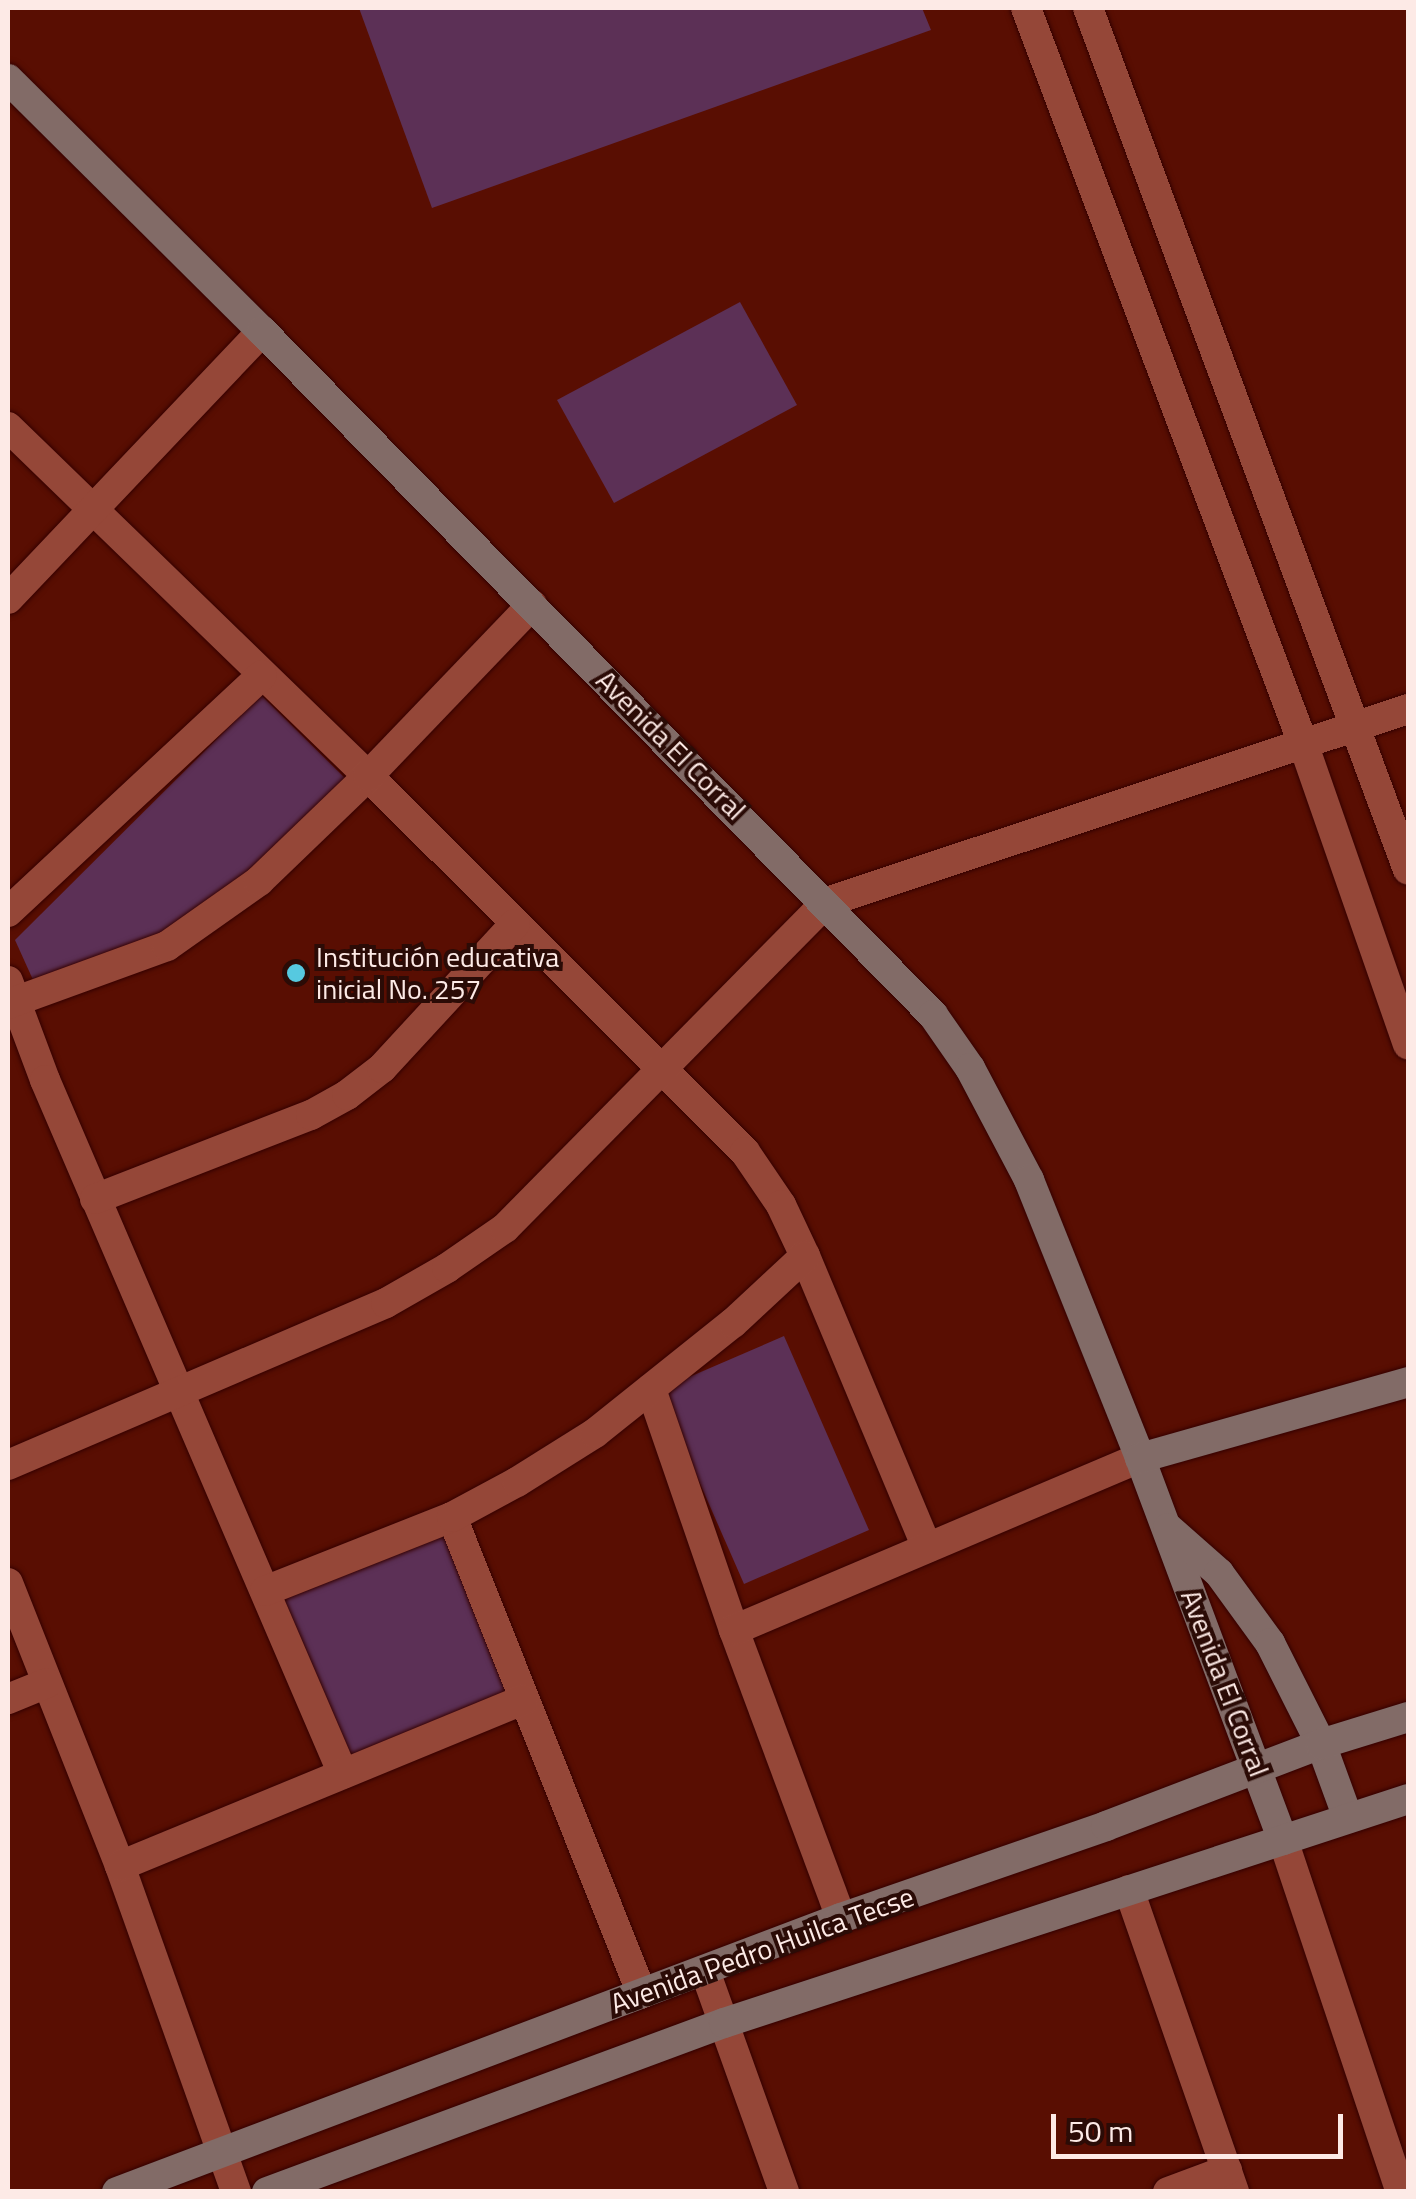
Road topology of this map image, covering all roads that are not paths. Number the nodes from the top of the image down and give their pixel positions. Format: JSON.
{"nodes":[{"id":1,"x":1028,"y":8,"type":"edge"},
{"id":2,"x":1088,"y":8,"type":"edge"},
{"id":3,"x":8,"y":79,"type":"edge"},
{"id":4,"x":262,"y":331,"type":"junction"},
{"id":5,"x":8,"y":427,"type":"edge"},
{"id":6,"x":95,"y":508,"type":"junction"},
{"id":7,"x":8,"y":599,"type":"edge"},
{"id":8,"x":532,"y":605,"type":"junction"},
{"id":9,"x":262,"y":675,"type":"junction"},
{"id":10,"x":1408,"y":709,"type":"edge"},
{"id":11,"x":1358,"y":728,"type":"junction"},
{"id":12,"x":1304,"y":746,"type":"junction"},
{"id":13,"x":368,"y":776,"type":"junction"},
{"id":14,"x":1408,"y":870,"type":"edge"},
{"id":15,"x":827,"y":902,"type":"junction"},
{"id":16,"x":8,"y":912,"type":"edge"},
{"id":17,"x":515,"y":924,"type":"junction"},
{"id":18,"x":11,"y":995,"type":"edge"},
{"id":19,"x":1408,"y":1044,"type":"edge"},
{"id":20,"x":662,"y":1071,"type":"junction"},
{"id":21,"x":95,"y":1198,"type":"junction"},
{"id":22,"x":805,"y":1256,"type":"junction"},
{"id":23,"x":1408,"y":1382,"type":"edge"},
{"id":24,"x":651,"y":1389,"type":"junction"},
{"id":25,"x":180,"y":1391,"type":"junction"},
{"id":26,"x":1140,"y":1458,"type":"junction"},
{"id":27,"x":8,"y":1465,"type":"edge"},
{"id":28,"x":452,"y":1517,"type":"junction"},
{"id":29,"x":1166,"y":1526,"type":"junction"},
{"id":30,"x":927,"y":1548,"type":"junction"},
{"id":31,"x":8,"y":1583,"type":"edge"},
{"id":32,"x":265,"y":1591,"type":"junction"},
{"id":33,"x":734,"y":1630,"type":"junction"},
{"id":34,"x":48,"y":1683,"type":"junction"},
{"id":35,"x":8,"y":1699,"type":"edge"},
{"id":36,"x":523,"y":1700,"type":"junction"},
{"id":37,"x":1408,"y":1717,"type":"edge"},
{"id":38,"x":1321,"y":1744,"type":"junction"},
{"id":39,"x":1258,"y":1770,"type":"junction"},
{"id":40,"x":343,"y":1774,"type":"junction"},
{"id":41,"x":1408,"y":1800,"type":"edge"},
{"id":42,"x":1348,"y":1818,"type":"junction"},
{"id":43,"x":1283,"y":1840,"type":"junction"},
{"id":44,"x":120,"y":1866,"type":"junction"},
{"id":45,"x":1129,"y":1890,"type":"junction"},
{"id":46,"x":841,"y":1918,"type":"junction"},
{"id":47,"x":705,"y":1970,"type":"junction"},
{"id":48,"x":642,"y":1994,"type":"junction"},
{"id":49,"x":724,"y":2023,"type":"junction"},
{"id":50,"x":1398,"y":2145,"type":"edge"},
{"id":51,"x":223,"y":2154,"type":"junction"},
{"id":52,"x":1230,"y":2181,"type":"edge"},
{"id":53,"x":118,"y":2192,"type":"edge"},
{"id":54,"x":236,"y":2192,"type":"edge"},
{"id":55,"x":267,"y":2192,"type":"edge"},
{"id":56,"x":784,"y":2192,"type":"edge"},
{"id":57,"x":1168,"y":2192,"type":"edge"},
{"id":58,"x":1401,"y":2192,"type":"edge"}],
"edges":[{"from":1,"to":12,"type":"street"},
{"from":2,"to":11,"type":"street"},
{"from":3,"to":4,"type":"street","name":"Avenida El Corral"},
{"from":4,"to":6,"type":"street"},
{"from":4,"to":8,"type":"street","name":"Avenida El Corral"},
{"from":5,"to":6,"type":"street"},
{"from":6,"to":7,"type":"street"},
{"from":6,"to":9,"type":"street"},
{"from":8,"to":13,"type":"street"},
{"from":8,"to":15,"type":"street","name":"Avenida El Corral"},
{"from":9,"to":13,"type":"street"},
{"from":9,"to":16,"type":"street"},
{"from":10,"to":11,"type":"street"},
{"from":11,"to":12,"type":"street"},
{"from":11,"to":14,"type":"street"},
{"from":12,"to":15,"type":"street"},
{"from":12,"to":19,"type":"street"},
{"from":13,"to":17,"type":"street"},
{"from":13,"to":18,"type":"street"},
{"from":15,"to":20,"type":"street"},
{"from":15,"to":26,"type":"street","name":"Avenida El Corral"},
{"from":17,"to":20,"type":"street"},
{"from":17,"to":21,"type":"street"},
{"from":18,"to":21,"type":"street"},
{"from":20,"to":22,"type":"street"},
{"from":20,"to":25,"type":"street"},
{"from":21,"to":25,"type":"street"},
{"from":22,"to":24,"type":"street"},
{"from":22,"to":30,"type":"street"},
{"from":23,"to":26,"type":"street"},
{"from":24,"to":28,"type":"street"},
{"from":24,"to":33,"type":"street"},
{"from":25,"to":27,"type":"street"},
{"from":25,"to":32,"type":"street"},
{"from":26,"to":29,"type":"street","name":"Avenida El Corral"},
{"from":26,"to":30,"type":"street"},
{"from":28,"to":32,"type":"street"},
{"from":28,"to":36,"type":"street"},
{"from":29,"to":38,"type":"street","name":"Avenida El Corral"},
{"from":29,"to":39,"type":"street","name":"Avenida El Corral"},
{"from":30,"to":33,"type":"street"},
{"from":31,"to":34,"type":"street"},
{"from":32,"to":40,"type":"street"},
{"from":33,"to":46,"type":"street"},
{"from":34,"to":35,"type":"street"},
{"from":34,"to":44,"type":"street"},
{"from":36,"to":40,"type":"street"},
{"from":36,"to":48,"type":"street"},
{"from":37,"to":38,"type":"street","name":"Avenida Pedro Huilca Tecse"},
{"from":38,"to":39,"type":"street","name":"Avenida Pedro Huilca Tecse"},
{"from":38,"to":42,"type":"street","name":"Avenida El Corral"},
{"from":39,"to":43,"type":"street","name":"Avenida El Corral"},
{"from":39,"to":46,"type":"street","name":"Avenida Pedro Huilca Tecse"},
{"from":40,"to":44,"type":"street"},
{"from":41,"to":42,"type":"street","name":"Avenida Pedro Huilca Tecse"},
{"from":42,"to":43,"type":"street","name":"Avenida Pedro Huilca Tecse"},
{"from":43,"to":45,"type":"street","name":"Avenida Pedro Huilca Tecse"},
{"from":43,"to":50,"type":"street"},
{"from":44,"to":51,"type":"street"},
{"from":45,"to":49,"type":"street","name":"Avenida Pedro Huilca Tecse"},
{"from":45,"to":52,"type":"street"},
{"from":46,"to":47,"type":"street","name":"Avenida Pedro Huilca Tecse"},
{"from":47,"to":48,"type":"street","name":"Avenida Pedro Huilca Tecse"},
{"from":47,"to":49,"type":"street"},
{"from":48,"to":51,"type":"street","name":"Avenida Pedro Huilca Tecse"},
{"from":49,"to":55,"type":"street","name":"Avenida Pedro Huilca Tecse"},
{"from":49,"to":56,"type":"street"},
{"from":50,"to":58,"type":"street"},
{"from":51,"to":53,"type":"street","name":"Avenida Pedro Huilca Tecse"},
{"from":51,"to":54,"type":"street"},
{"from":52,"to":57,"type":"street"}]}
